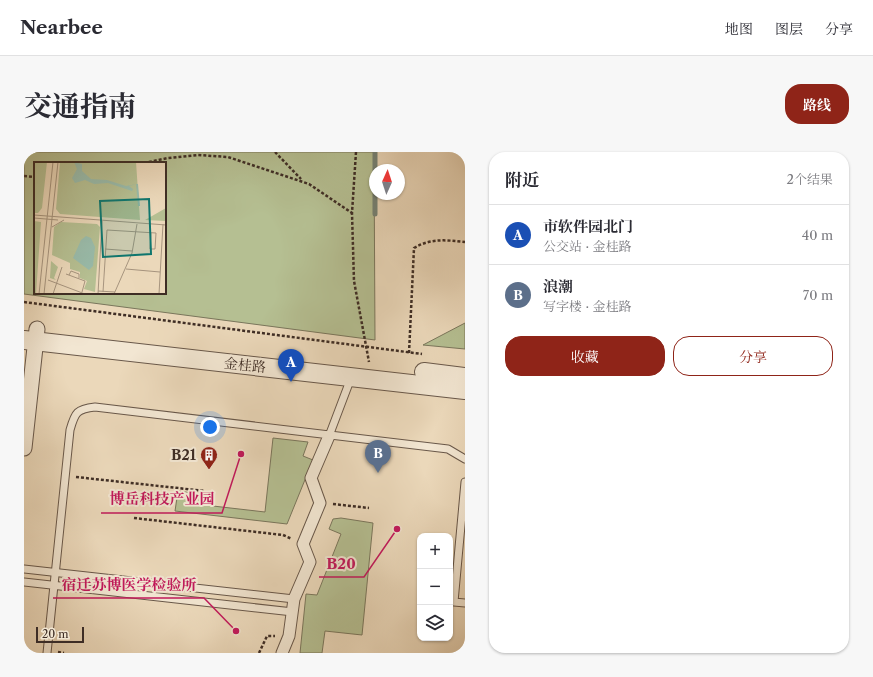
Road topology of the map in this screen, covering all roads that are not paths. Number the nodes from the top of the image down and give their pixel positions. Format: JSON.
{"nodes":[{"id":1,"x":30,"y":334,"type":"edge"},
{"id":2,"x":352,"y":377,"type":"junction"},
{"id":3,"x":465,"y":377,"type":"edge"},
{"id":4,"x":465,"y":390,"type":"edge"},
{"id":5,"x":328,"y":436,"type":"junction"},
{"id":6,"x":24,"y":448,"type":"edge"},
{"id":7,"x":465,"y":459,"type":"edge"},
{"id":8,"x":465,"y":482,"type":"edge"},
{"id":9,"x":24,"y":569,"type":"edge"},
{"id":10,"x":55,"y":572,"type":"junction"},
{"id":11,"x":24,"y":582,"type":"edge"},
{"id":12,"x":54,"y":585,"type":"junction"},
{"id":13,"x":294,"y":598,"type":"junction"},
{"id":14,"x":465,"y":603,"type":"edge"},
{"id":15,"x":293,"y":612,"type":"junction"},
{"id":16,"x":47,"y":653,"type":"edge"},
{"id":17,"x":282,"y":653,"type":"edge"}],
"edges":[{"from":1,"to":2,"type":"street","name":"金桂路"},
{"from":1,"to":3,"type":"street","name":"金桂路"},
{"from":1,"to":6,"type":"street"},
{"from":2,"to":4,"type":"street","name":"金桂路"},
{"from":2,"to":5,"type":"lane"},
{"from":5,"to":7,"type":"lane"},
{"from":5,"to":10,"type":"lane"},
{"from":5,"to":13,"type":"street"},
{"from":8,"to":14,"type":"lane"},
{"from":9,"to":10,"type":"lane"},
{"from":10,"to":12,"type":"lane"},
{"from":10,"to":13,"type":"lane"},
{"from":11,"to":12,"type":"lane"},
{"from":12,"to":15,"type":"lane"},
{"from":12,"to":16,"type":"lane"},
{"from":13,"to":15,"type":"street"},
{"from":15,"to":17,"type":"street"}]}
